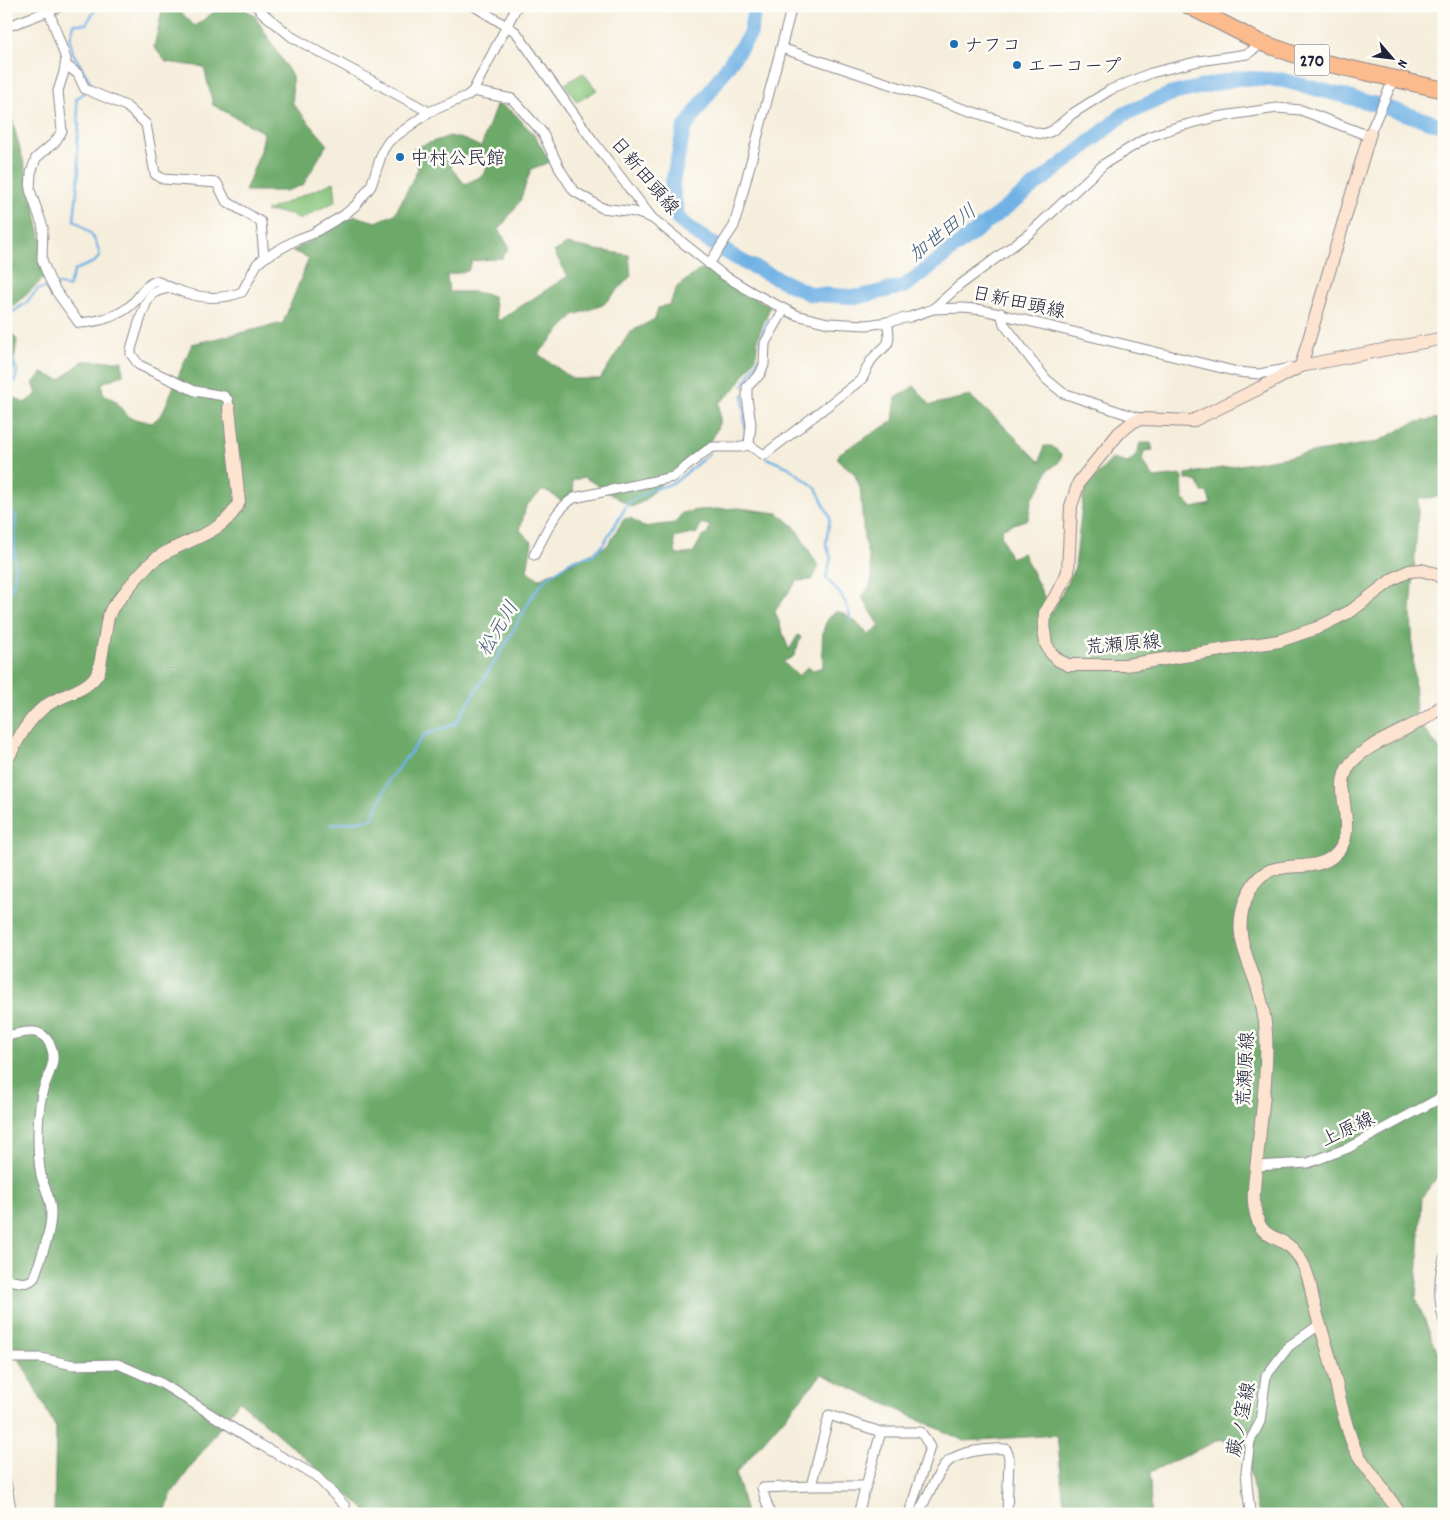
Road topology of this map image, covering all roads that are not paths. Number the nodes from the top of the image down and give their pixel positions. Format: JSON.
{"nodes":[{"id":1,"x":62,"y":6,"type":"edge"},
{"id":2,"x":256,"y":6,"type":"edge"},
{"id":3,"x":474,"y":6,"type":"edge"},
{"id":4,"x":517,"y":6,"type":"edge"},
{"id":5,"x":792,"y":6,"type":"edge"},
{"id":6,"x":1189,"y":6,"type":"edge"},
{"id":7,"x":49,"y":11,"type":"junction"},
{"id":8,"x":507,"y":26,"type":"junction"},
{"id":9,"x":6,"y":27,"type":"edge"},
{"id":10,"x":1259,"y":42,"type":"junction"},
{"id":11,"x":781,"y":48,"type":"junction"},
{"id":12,"x":66,"y":65,"type":"junction"},
{"id":13,"x":1392,"y":83,"type":"junction"},
{"id":14,"x":1444,"y":90,"type":"edge"},
{"id":15,"x":473,"y":91,"type":"junction"},
{"id":16,"x":428,"y":112,"type":"junction"},
{"id":17,"x":1369,"y":135,"type":"junction"},
{"id":18,"x":652,"y":218,"type":"junction"},
{"id":19,"x":264,"y":258,"type":"junction"},
{"id":20,"x":710,"y":263,"type":"junction"},
{"id":21,"x":171,"y":288,"type":"junction"},
{"id":22,"x":933,"y":309,"type":"junction"},
{"id":23,"x":784,"y":310,"type":"junction"},
{"id":24,"x":1001,"y":313,"type":"junction"},
{"id":25,"x":887,"y":322,"type":"junction"},
{"id":26,"x":1444,"y":338,"type":"edge"},
{"id":27,"x":1301,"y":366,"type":"junction"},
{"id":28,"x":229,"y":408,"type":"joint"},
{"id":29,"x":1141,"y":419,"type":"junction"},
{"id":30,"x":749,"y":445,"type":"junction"},
{"id":31,"x":534,"y":555,"type":"dead end"},
{"id":32,"x":1444,"y":580,"type":"edge"},
{"id":33,"x":1444,"y":704,"type":"edge"},
{"id":34,"x":6,"y":762,"type":"edge"},
{"id":35,"x":6,"y":1036,"type":"edge"},
{"id":36,"x":1444,"y":1096,"type":"edge"},
{"id":37,"x":1256,"y":1166,"type":"junction"},
{"id":38,"x":1444,"y":1258,"type":"edge"},
{"id":39,"x":6,"y":1280,"type":"edge"},
{"id":40,"x":1444,"y":1321,"type":"edge"},
{"id":41,"x":1319,"y":1325,"type":"junction"},
{"id":42,"x":6,"y":1358,"type":"edge"},
{"id":43,"x":881,"y":1432,"type":"junction"},
{"id":44,"x":6,"y":1482,"type":"edge"},
{"id":45,"x":811,"y":1486,"type":"junction"},
{"id":46,"x":865,"y":1486,"type":"junction"},
{"id":47,"x":12,"y":1514,"type":"edge"},
{"id":48,"x":345,"y":1514,"type":"edge"},
{"id":49,"x":770,"y":1514,"type":"edge"},
{"id":50,"x":858,"y":1514,"type":"edge"},
{"id":51,"x":909,"y":1514,"type":"edge"},
{"id":52,"x":918,"y":1514,"type":"edge"},
{"id":53,"x":1007,"y":1514,"type":"edge"},
{"id":54,"x":1250,"y":1514,"type":"edge"},
{"id":55,"x":1400,"y":1514,"type":"edge"}],
"edges":[{"from":1,"to":7,"type":"street"},
{"from":2,"to":16,"type":"street"},
{"from":3,"to":8,"type":"street","name":"日新田頭線"},
{"from":4,"to":8,"type":"street"},
{"from":5,"to":11,"type":"street"},
{"from":6,"to":10,"type":"highway","number":"270"},
{"from":7,"to":9,"type":"street"},
{"from":7,"to":12,"type":"street"},
{"from":8,"to":15,"type":"street"},
{"from":8,"to":18,"type":"street","name":"日新田頭線"},
{"from":10,"to":11,"type":"street"},
{"from":10,"to":13,"type":"highway","number":"270"},
{"from":11,"to":20,"type":"street"},
{"from":12,"to":19,"type":"street"},
{"from":12,"to":21,"type":"street"},
{"from":13,"to":14,"type":"highway","number":"270"},
{"from":13,"to":17,"type":"street"},
{"from":15,"to":16,"type":"street"},
{"from":15,"to":18,"type":"street"},
{"from":16,"to":19,"type":"street"},
{"from":17,"to":22,"type":"street"},
{"from":17,"to":27,"type":"street"},
{"from":18,"to":20,"type":"street","name":"日新田頭線"},
{"from":19,"to":21,"type":"street"},
{"from":20,"to":23,"type":"street","name":"日新田頭線"},
{"from":21,"to":28,"type":"street"},
{"from":22,"to":24,"type":"street","name":"日新田頭線"},
{"from":22,"to":25,"type":"street","name":"日新田頭線"},
{"from":23,"to":25,"type":"street","name":"日新田頭線"},
{"from":23,"to":30,"type":"street"},
{"from":24,"to":27,"type":"street","name":"日新田頭線"},
{"from":24,"to":29,"type":"street"},
{"from":25,"to":30,"type":"street"},
{"from":26,"to":27,"type":"street","name":"日新田頭線"},
{"from":27,"to":29,"type":"street"},
{"from":28,"to":34,"type":"street"},
{"from":29,"to":32,"type":"street","name":"荒瀬原線"},
{"from":30,"to":31,"type":"street"},
{"from":33,"to":37,"type":"street","name":"荒瀬原線"},
{"from":35,"to":39,"type":"street"},
{"from":36,"to":37,"type":"street","name":"上原線"},
{"from":37,"to":41,"type":"street","name":"荒瀬原線"},
{"from":38,"to":40,"type":"street"},
{"from":41,"to":54,"type":"street","name":"蕨ノ窪線"},
{"from":41,"to":55,"type":"street","name":"荒瀬原線"},
{"from":42,"to":48,"type":"street"},
{"from":43,"to":45,"type":"street"},
{"from":43,"to":46,"type":"street"},
{"from":43,"to":51,"type":"street"},
{"from":44,"to":47,"type":"street"},
{"from":45,"to":46,"type":"street"},
{"from":45,"to":49,"type":"street"},
{"from":46,"to":50,"type":"street"},
{"from":52,"to":53,"type":"street"}]}
